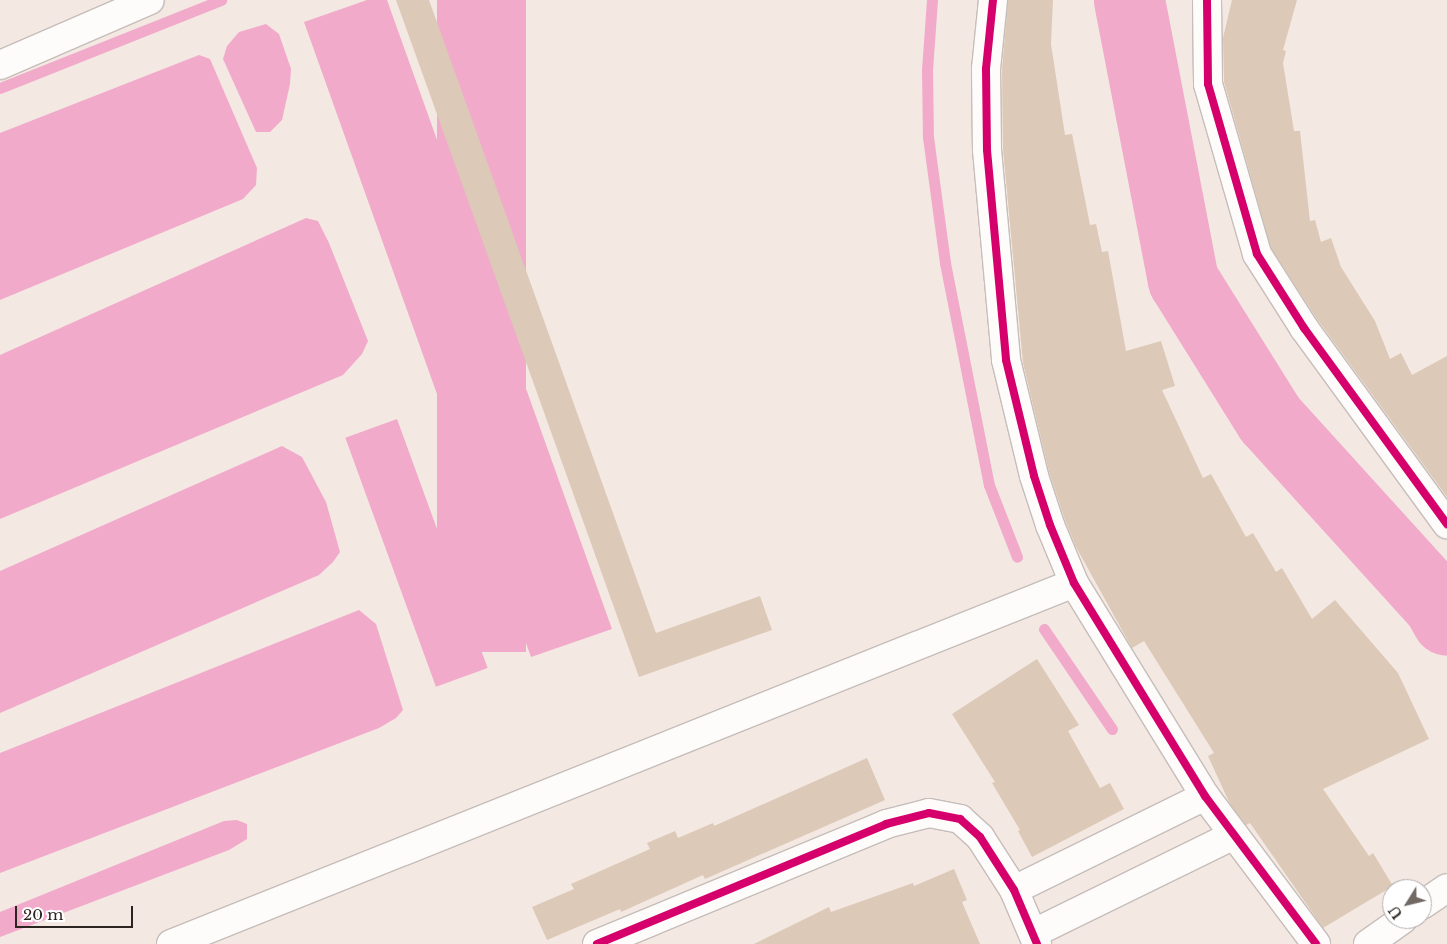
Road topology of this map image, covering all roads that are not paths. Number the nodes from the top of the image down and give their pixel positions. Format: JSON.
{"nodes":[{"id":1,"x":150,"y":0,"type":"edge"},
{"id":2,"x":993,"y":0,"type":"edge"},
{"id":3,"x":1207,"y":0,"type":"edge"},
{"id":4,"x":0,"y":65,"type":"edge"},
{"id":5,"x":1447,"y":524,"type":"edge"},
{"id":6,"x":1074,"y":583,"type":"junction"},
{"id":7,"x":1205,"y":796,"type":"junction"},
{"id":8,"x":1234,"y":835,"type":"junction"},
{"id":9,"x":1447,"y":888,"type":"edge"},
{"id":10,"x":1014,"y":890,"type":"junction"},
{"id":11,"x":1432,"y":898,"type":"edge"},
{"id":12,"x":1389,"y":929,"type":"edge"},
{"id":13,"x":1036,"y":939,"type":"edge"},
{"id":14,"x":171,"y":944,"type":"edge"},
{"id":15,"x":597,"y":944,"type":"edge"},
{"id":16,"x":1316,"y":944,"type":"edge"},
{"id":17,"x":1368,"y":944,"type":"edge"}],
"edges":[{"from":1,"to":4,"type":"street"},
{"from":2,"to":6,"type":"street"},
{"from":3,"to":5,"type":"street"},
{"from":6,"to":7,"type":"street"},
{"from":6,"to":14,"type":"street"},
{"from":7,"to":8,"type":"street"},
{"from":7,"to":10,"type":"street"},
{"from":8,"to":13,"type":"street"},
{"from":8,"to":16,"type":"street"},
{"from":9,"to":11,"type":"street"},
{"from":10,"to":13,"type":"street"},
{"from":10,"to":15,"type":"street"},
{"from":12,"to":17,"type":"street"}]}
